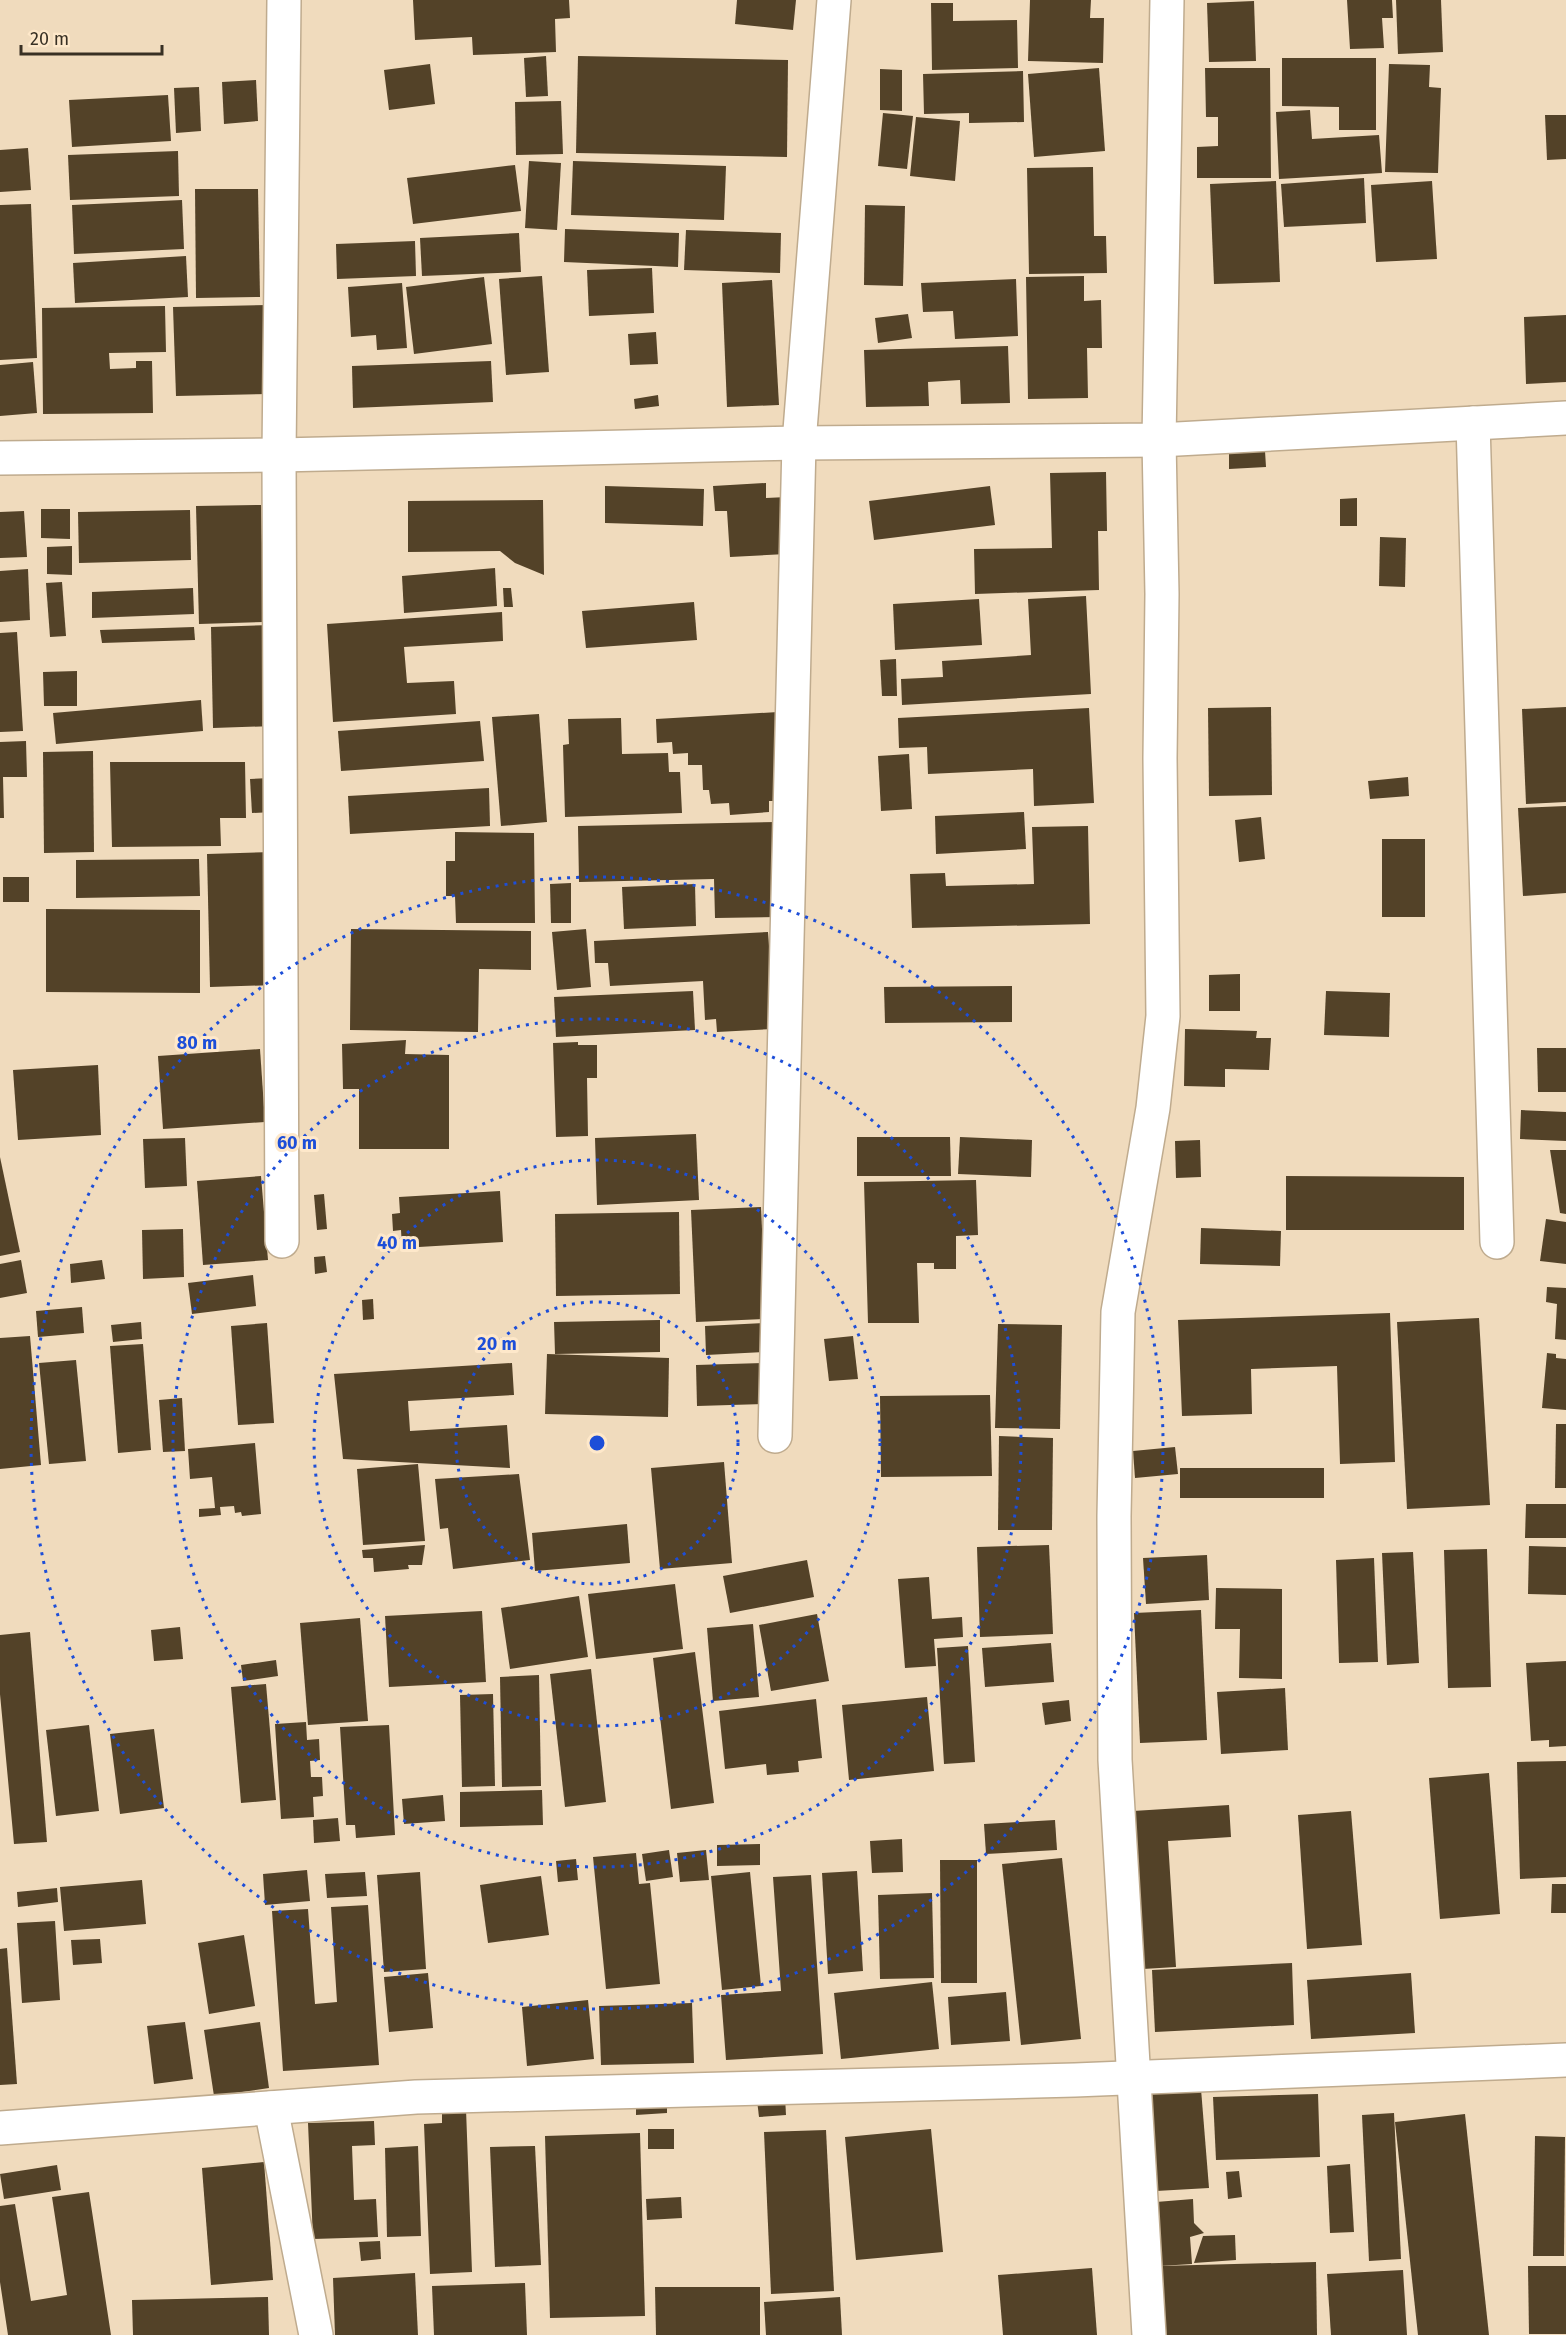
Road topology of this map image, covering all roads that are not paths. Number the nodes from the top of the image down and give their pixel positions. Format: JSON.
{"nodes":[{"id":1,"x":284,"y":0,"type":"edge"},
{"id":2,"x":834,"y":0,"type":"edge"},
{"id":3,"x":1167,"y":0,"type":"edge"},
{"id":4,"x":1566,"y":418,"type":"edge"},
{"id":5,"x":1473,"y":423,"type":"junction"},
{"id":6,"x":1159,"y":440,"type":"junction"},
{"id":7,"x":799,"y":443,"type":"junction"},
{"id":8,"x":279,"y":455,"type":"junction"},
{"id":9,"x":0,"y":458,"type":"edge"},
{"id":10,"x":282,"y":1241,"type":"dead end"},
{"id":11,"x":1497,"y":1242,"type":"dead end"},
{"id":12,"x":775,"y":1436,"type":"dead end"},
{"id":13,"x":1566,"y":2060,"type":"edge"},
{"id":14,"x":1132,"y":2077,"type":"junction"},
{"id":15,"x":271,"y":2108,"type":"junction"},
{"id":16,"x":0,"y":2128,"type":"edge"},
{"id":17,"x":316,"y":2335,"type":"edge"},
{"id":18,"x":1149,"y":2335,"type":"edge"}],
"edges":[{"from":1,"to":8,"type":"street"},
{"from":2,"to":7,"type":"street"},
{"from":3,"to":6,"type":"street"},
{"from":4,"to":5,"type":"street"},
{"from":5,"to":6,"type":"street"},
{"from":5,"to":11,"type":"street"},
{"from":6,"to":7,"type":"street"},
{"from":6,"to":14,"type":"street"},
{"from":7,"to":8,"type":"street"},
{"from":7,"to":12,"type":"street"},
{"from":8,"to":9,"type":"street"},
{"from":8,"to":10,"type":"street"},
{"from":13,"to":14,"type":"street"},
{"from":14,"to":15,"type":"street"},
{"from":14,"to":18,"type":"street"},
{"from":15,"to":16,"type":"street"},
{"from":15,"to":17,"type":"street"}]}
